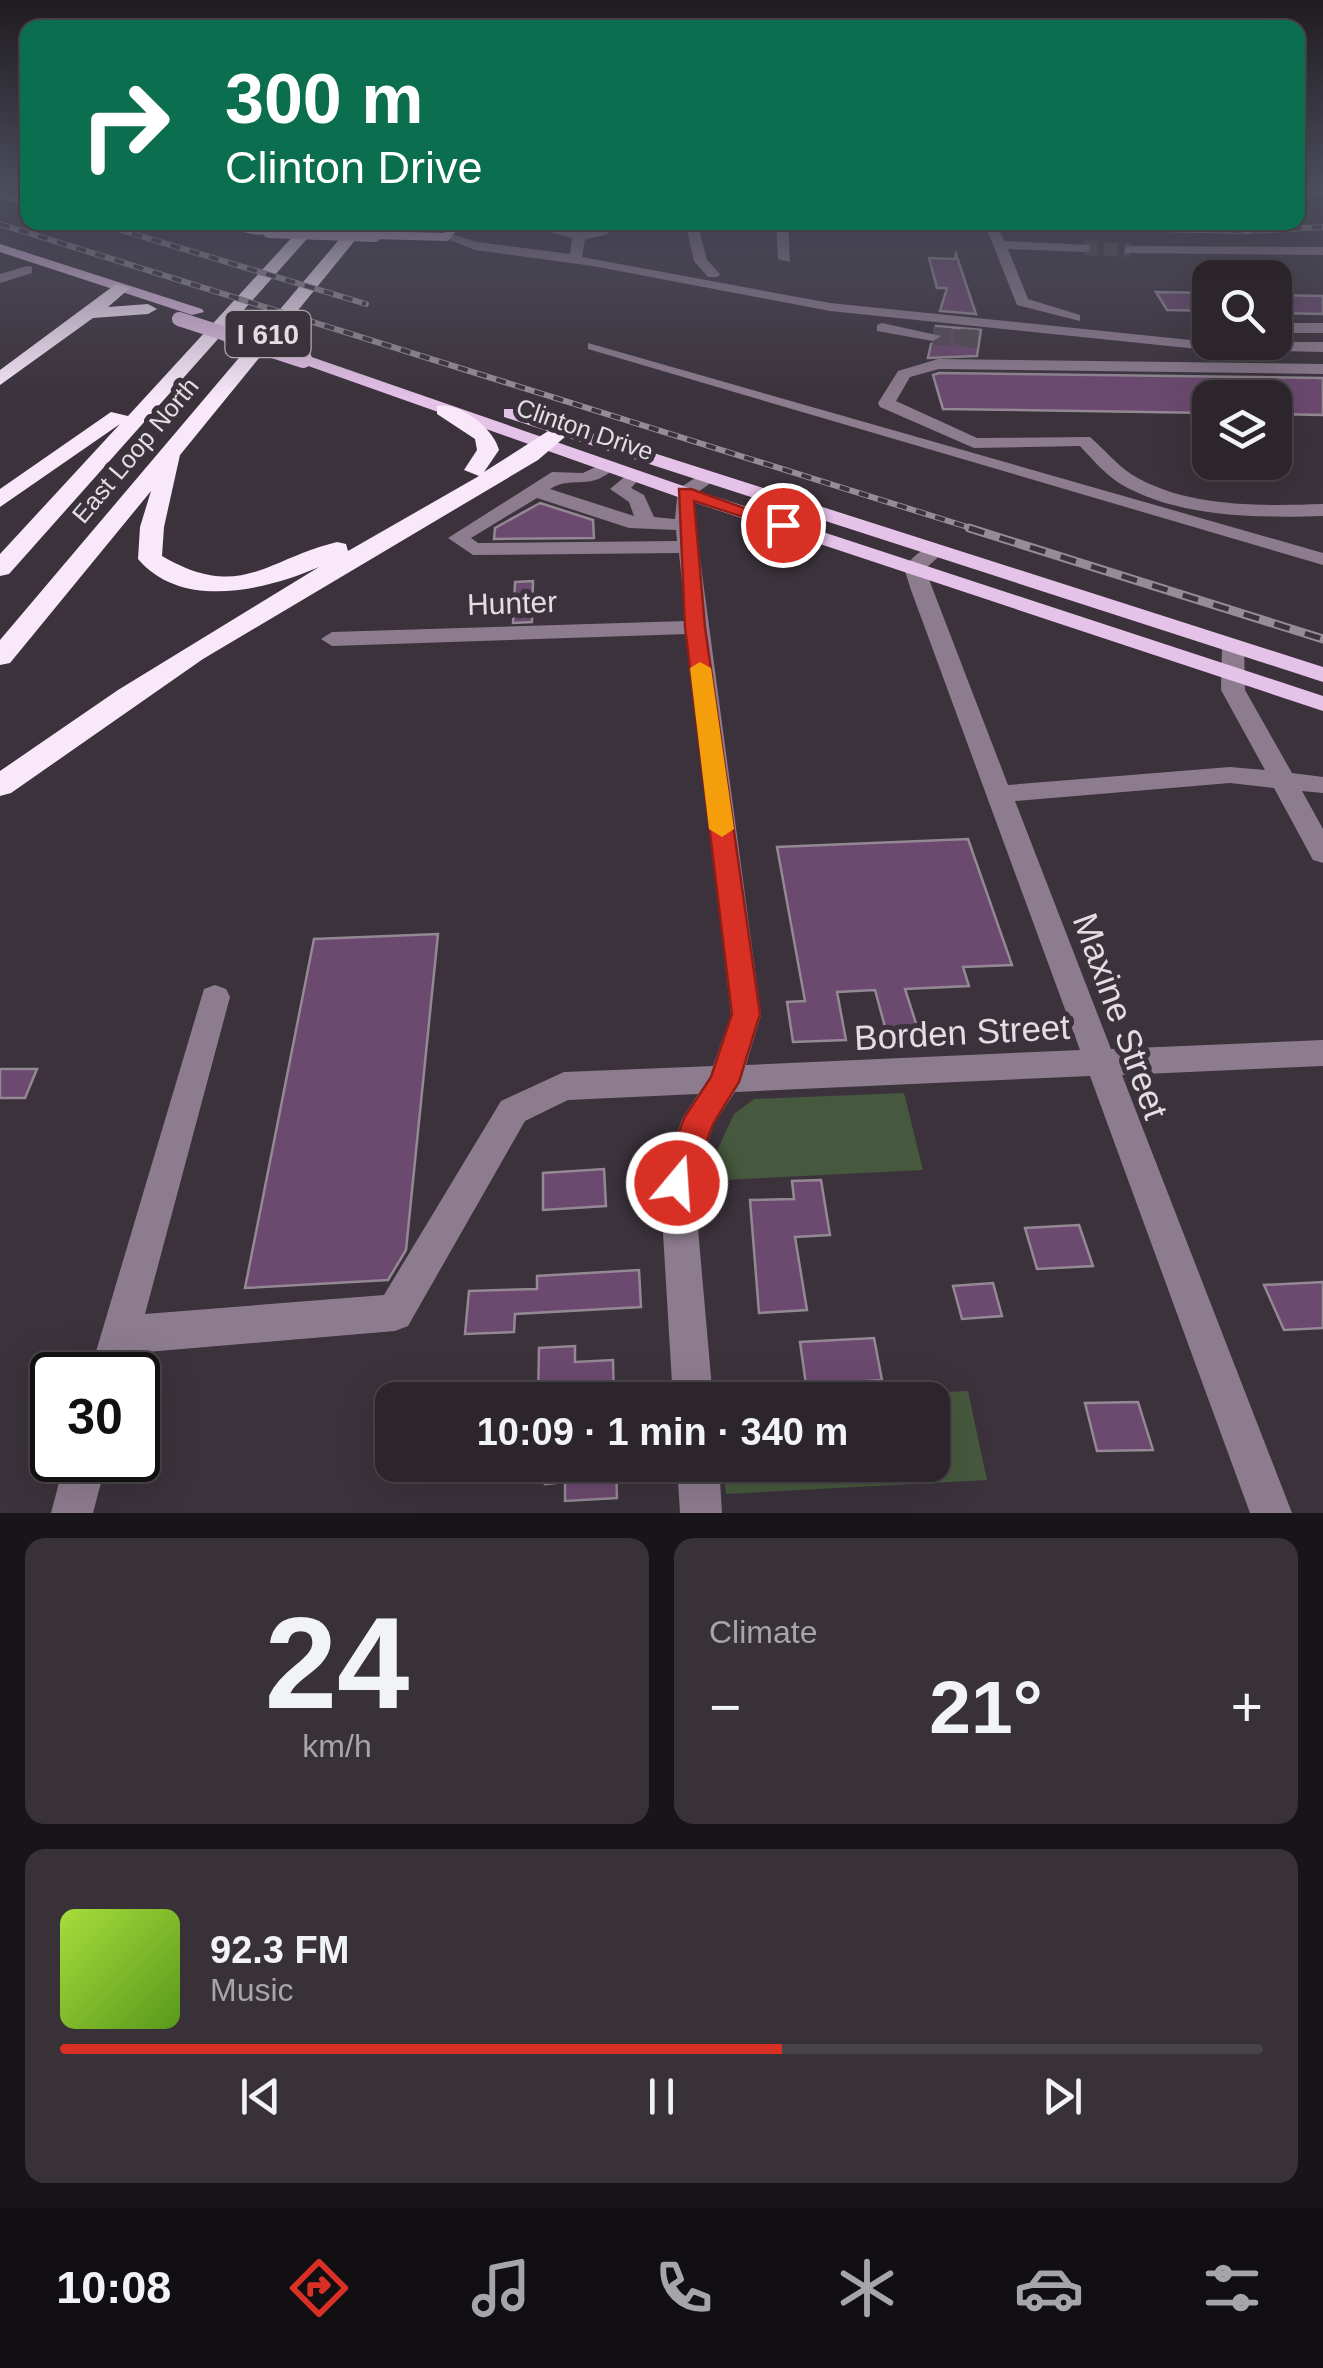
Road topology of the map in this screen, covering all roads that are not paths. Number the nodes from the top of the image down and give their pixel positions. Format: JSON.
{"nodes":[{"id":1,"x":26,"y":259,"type":"edge"},
{"id":2,"x":282,"y":259,"type":"edge"},
{"id":3,"x":332,"y":259,"type":"edge"},
{"id":4,"x":530,"y":259,"type":"edge"},
{"id":5,"x":566,"y":259,"type":"edge"},
{"id":6,"x":569,"y":259,"type":"joint"},
{"id":7,"x":700,"y":259,"type":"edge"},
{"id":8,"x":1004,"y":259,"type":"edge"},
{"id":9,"x":0,"y":261,"type":"edge"},
{"id":10,"x":28,"y":270,"type":"junction"},
{"id":11,"x":713,"y":274,"type":"dead end"},
{"id":12,"x":0,"y":279,"type":"edge"},
{"id":13,"x":111,"y":293,"type":"junction"},
{"id":14,"x":148,"y":309,"type":"junction"},
{"id":15,"x":86,"y":315,"type":"junction"},
{"id":16,"x":1192,"y":327,"type":"edge"},
{"id":17,"x":1292,"y":328,"type":"edge"},
{"id":18,"x":1323,"y":328,"type":"edge"},
{"id":19,"x":933,"y":336,"type":"dead end"},
{"id":20,"x":980,"y":340,"type":"tunnel mouth"},
{"id":21,"x":593,"y":346,"type":"dead end"},
{"id":22,"x":1323,"y":347,"type":"edge"},
{"id":23,"x":1323,"y":357,"type":"edge"},
{"id":24,"x":0,"y":361,"type":"edge"},
{"id":25,"x":184,"y":366,"type":"junction"},
{"id":26,"x":1323,"y":369,"type":"edge"},
{"id":27,"x":0,"y":380,"type":"edge"},
{"id":28,"x":444,"y":410,"type":"junction"},
{"id":29,"x":542,"y":433,"type":"junction"},
{"id":30,"x":174,"y":445,"type":"junction"},
{"id":31,"x":608,"y":466,"type":"junction"},
{"id":32,"x":475,"y":470,"type":"junction"},
{"id":33,"x":589,"y":478,"type":"junction"},
{"id":34,"x":626,"y":482,"type":"junction"},
{"id":35,"x":698,"y":485,"type":"junction"},
{"id":36,"x":533,"y":490,"type":"junction"},
{"id":37,"x":0,"y":500,"type":"edge"},
{"id":38,"x":1323,"y":510,"type":"edge"},
{"id":39,"x":647,"y":524,"type":"junction"},
{"id":40,"x":686,"y":536,"type":"junction"},
{"id":41,"x":1323,"y":558,"type":"edge"},
{"id":42,"x":924,"y":560,"type":"junction"},
{"id":43,"x":0,"y":569,"type":"edge"},
{"id":44,"x":695,"y":627,"type":"junction"},
{"id":45,"x":332,"y":640,"type":"dead end"},
{"id":46,"x":1233,"y":646,"type":"junction"},
{"id":47,"x":0,"y":657,"type":"edge"},
{"id":48,"x":1233,"y":674,"type":"junction"},
{"id":49,"x":1323,"y":675,"type":"edge"},
{"id":50,"x":1323,"y":704,"type":"edge"},
{"id":51,"x":1281,"y":782,"type":"junction"},
{"id":52,"x":1323,"y":785,"type":"edge"},
{"id":53,"x":0,"y":786,"type":"edge"},
{"id":54,"x":1000,"y":794,"type":"junction"},
{"id":55,"x":1323,"y":853,"type":"edge"},
{"id":56,"x":215,"y":997,"type":"dead end"},
{"id":57,"x":1323,"y":1053,"type":"edge"},
{"id":58,"x":1099,"y":1066,"type":"junction"},
{"id":59,"x":724,"y":1082,"type":"junction"},
{"id":60,"x":120,"y":1336,"type":"junction"},
{"id":61,"x":115,"y":1352,"type":"edge"},
{"id":62,"x":692,"y":1382,"type":"edge"},
{"id":63,"x":80,"y":1482,"type":"edge"},
{"id":64,"x":699,"y":1482,"type":"edge"},
{"id":65,"x":72,"y":1513,"type":"edge"},
{"id":66,"x":701,"y":1513,"type":"edge"},
{"id":67,"x":1271,"y":1513,"type":"edge"}],
"edges":[{"from":1,"to":13,"type":"main road","name":"Clinton Drive"},
{"from":2,"to":25,"type":"highway","name":"East Loop North","number":"I 610"},
{"from":3,"to":30,"type":"highway","name":"East Loop North","number":"I 610"},
{"from":4,"to":19,"type":"street"},
{"from":5,"to":6,"type":"street"},
{"from":6,"to":22,"type":"street"},
{"from":7,"to":11,"type":"street"},
{"from":8,"to":16,"type":"street"},
{"from":9,"to":10,"type":"main road","name":"Clinton Drive"},
{"from":10,"to":12,"type":"street"},
{"from":10,"to":13,"type":"main road","name":"Clinton Drive"},
{"from":13,"to":14,"type":"main road","name":"Clinton Drive"},
{"from":13,"to":15,"type":"highway"},
{"from":13,"to":24,"type":"highway"},
{"from":13,"to":29,"type":"main road","name":"Clinton Drive"},
{"from":14,"to":15,"type":"highway"},
{"from":14,"to":28,"type":"main road","name":"Clinton Drive","bridge":true},
{"from":15,"to":27,"type":"highway"},
{"from":17,"to":18,"type":"street"},
{"from":20,"to":23,"type":"street"},
{"from":21,"to":41,"type":"street"},
{"from":25,"to":37,"type":"highway"},
{"from":25,"to":43,"type":"highway","name":"East Loop North","number":"I 610"},
{"from":26,"to":38,"type":"street"},
{"from":28,"to":29,"type":"main road","name":"Clinton Drive"},
{"from":28,"to":32,"type":"highway"},
{"from":29,"to":31,"type":"main road","name":"Clinton Drive"},
{"from":29,"to":32,"type":"highway"},
{"from":29,"to":35,"type":"main road","name":"Clinton Drive"},
{"from":29,"to":53,"type":"highway"},
{"from":30,"to":32,"type":"highway"},
{"from":30,"to":47,"type":"highway","name":"East Loop North","number":"I 610"},
{"from":31,"to":33,"type":"street"},
{"from":31,"to":34,"type":"main road","name":"Clinton Drive"},
{"from":33,"to":34,"type":"street"},
{"from":33,"to":36,"type":"street"},
{"from":34,"to":35,"type":"main road","name":"Clinton Drive"},
{"from":34,"to":39,"type":"street"},
{"from":35,"to":40,"type":"street"},
{"from":35,"to":42,"type":"main road","name":"Clinton Drive"},
{"from":36,"to":39,"type":"street"},
{"from":36,"to":40,"type":"street"},
{"from":39,"to":40,"type":"street"},
{"from":40,"to":44,"type":"street"},
{"from":42,"to":46,"type":"main road","name":"Clinton Drive"},
{"from":42,"to":48,"type":"main road","name":"Clinton Drive"},
{"from":42,"to":54,"type":"street","name":"Maxine Street"},
{"from":44,"to":45,"type":"street","name":"Hunter"},
{"from":44,"to":59,"type":"street"},
{"from":46,"to":48,"type":"street"},
{"from":46,"to":49,"type":"main road","name":"Clinton Drive"},
{"from":48,"to":50,"type":"main road","name":"Clinton Drive"},
{"from":48,"to":51,"type":"street"},
{"from":51,"to":52,"type":"street"},
{"from":51,"to":54,"type":"street"},
{"from":51,"to":55,"type":"street"},
{"from":54,"to":58,"type":"street","name":"Maxine Street"},
{"from":56,"to":60,"type":"street"},
{"from":57,"to":58,"type":"street","name":"Borden Street"},
{"from":58,"to":59,"type":"street","name":"Borden Street"},
{"from":58,"to":67,"type":"street","name":"Maxine Street"},
{"from":59,"to":60,"type":"street","name":"Borden Street"},
{"from":59,"to":62,"type":"street"},
{"from":60,"to":61,"type":"street"},
{"from":63,"to":65,"type":"street"},
{"from":64,"to":66,"type":"street"}]}
